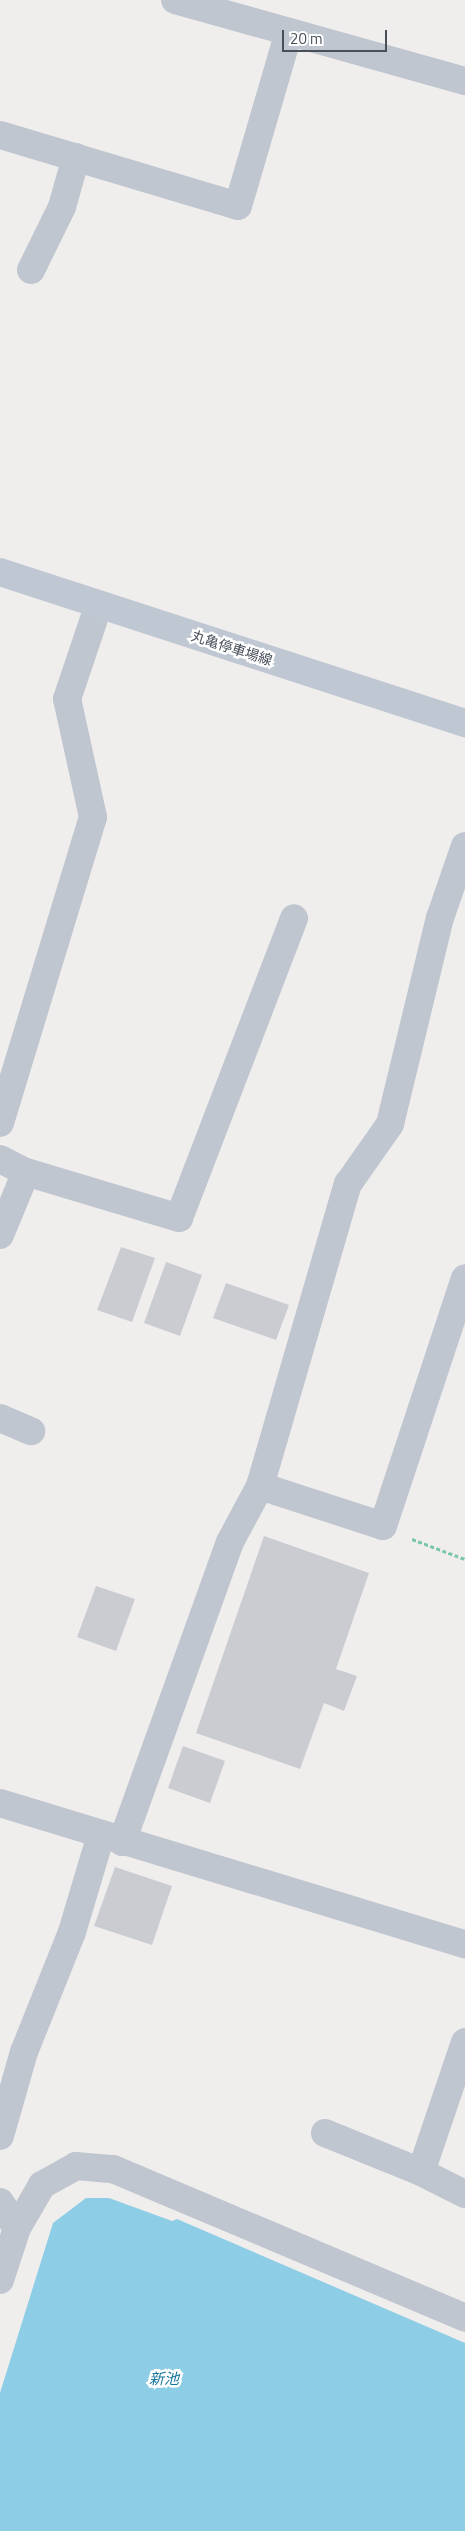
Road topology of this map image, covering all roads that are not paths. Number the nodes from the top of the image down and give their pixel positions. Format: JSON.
{"nodes":[{"id":1,"x":175,"y":0,"type":"edge"},
{"id":2,"x":289,"y":32,"type":"junction"},
{"id":3,"x":465,"y":81,"type":"edge"},
{"id":4,"x":0,"y":135,"type":"edge"},
{"id":5,"x":76,"y":158,"type":"junction"},
{"id":6,"x":31,"y":270,"type":"dead end"},
{"id":7,"x":0,"y":572,"type":"edge"},
{"id":8,"x":99,"y":604,"type":"junction"},
{"id":9,"x":465,"y":723,"type":"edge"},
{"id":10,"x":465,"y":846,"type":"edge"},
{"id":11,"x":294,"y":918,"type":"dead end"},
{"id":12,"x":0,"y":1123,"type":"edge"},
{"id":13,"x":0,"y":1159,"type":"edge"},
{"id":14,"x":26,"y":1172,"type":"junction"},
{"id":15,"x":0,"y":1235,"type":"edge"},
{"id":16,"x":465,"y":1278,"type":"edge"},
{"id":17,"x":0,"y":1418,"type":"edge"},
{"id":18,"x":31,"y":1431,"type":"dead end"},
{"id":19,"x":260,"y":1486,"type":"junction"},
{"id":20,"x":0,"y":1803,"type":"edge"},
{"id":21,"x":112,"y":1838,"type":"junction"},
{"id":22,"x":465,"y":1944,"type":"edge"},
{"id":23,"x":465,"y":2042,"type":"edge"},
{"id":24,"x":325,"y":2133,"type":"dead end"},
{"id":25,"x":0,"y":2136,"type":"edge"},
{"id":26,"x":421,"y":2172,"type":"junction"},
{"id":27,"x":465,"y":2194,"type":"edge"},
{"id":28,"x":0,"y":2202,"type":"edge"},
{"id":29,"x":17,"y":2228,"type":"junction"},
{"id":30,"x":0,"y":2280,"type":"edge"},
{"id":31,"x":465,"y":2318,"type":"edge"}],
"edges":[{"from":1,"to":2,"type":"street"},
{"from":2,"to":3,"type":"street"},
{"from":2,"to":5,"type":"street"},
{"from":4,"to":5,"type":"street"},
{"from":5,"to":6,"type":"street"},
{"from":7,"to":8,"type":"main road","name":"丸亀停車場線"},
{"from":8,"to":9,"type":"main road","name":"丸亀停車場線"},
{"from":8,"to":12,"type":"street"},
{"from":10,"to":19,"type":"street"},
{"from":11,"to":14,"type":"street"},
{"from":13,"to":14,"type":"street"},
{"from":14,"to":15,"type":"street"},
{"from":16,"to":19,"type":"street"},
{"from":17,"to":18,"type":"street"},
{"from":19,"to":21,"type":"street"},
{"from":20,"to":21,"type":"street"},
{"from":21,"to":22,"type":"street"},
{"from":21,"to":25,"type":"street"},
{"from":23,"to":26,"type":"street"},
{"from":24,"to":26,"type":"street"},
{"from":26,"to":27,"type":"street"},
{"from":28,"to":29,"type":"street"},
{"from":29,"to":30,"type":"street"},
{"from":29,"to":31,"type":"street"}]}
